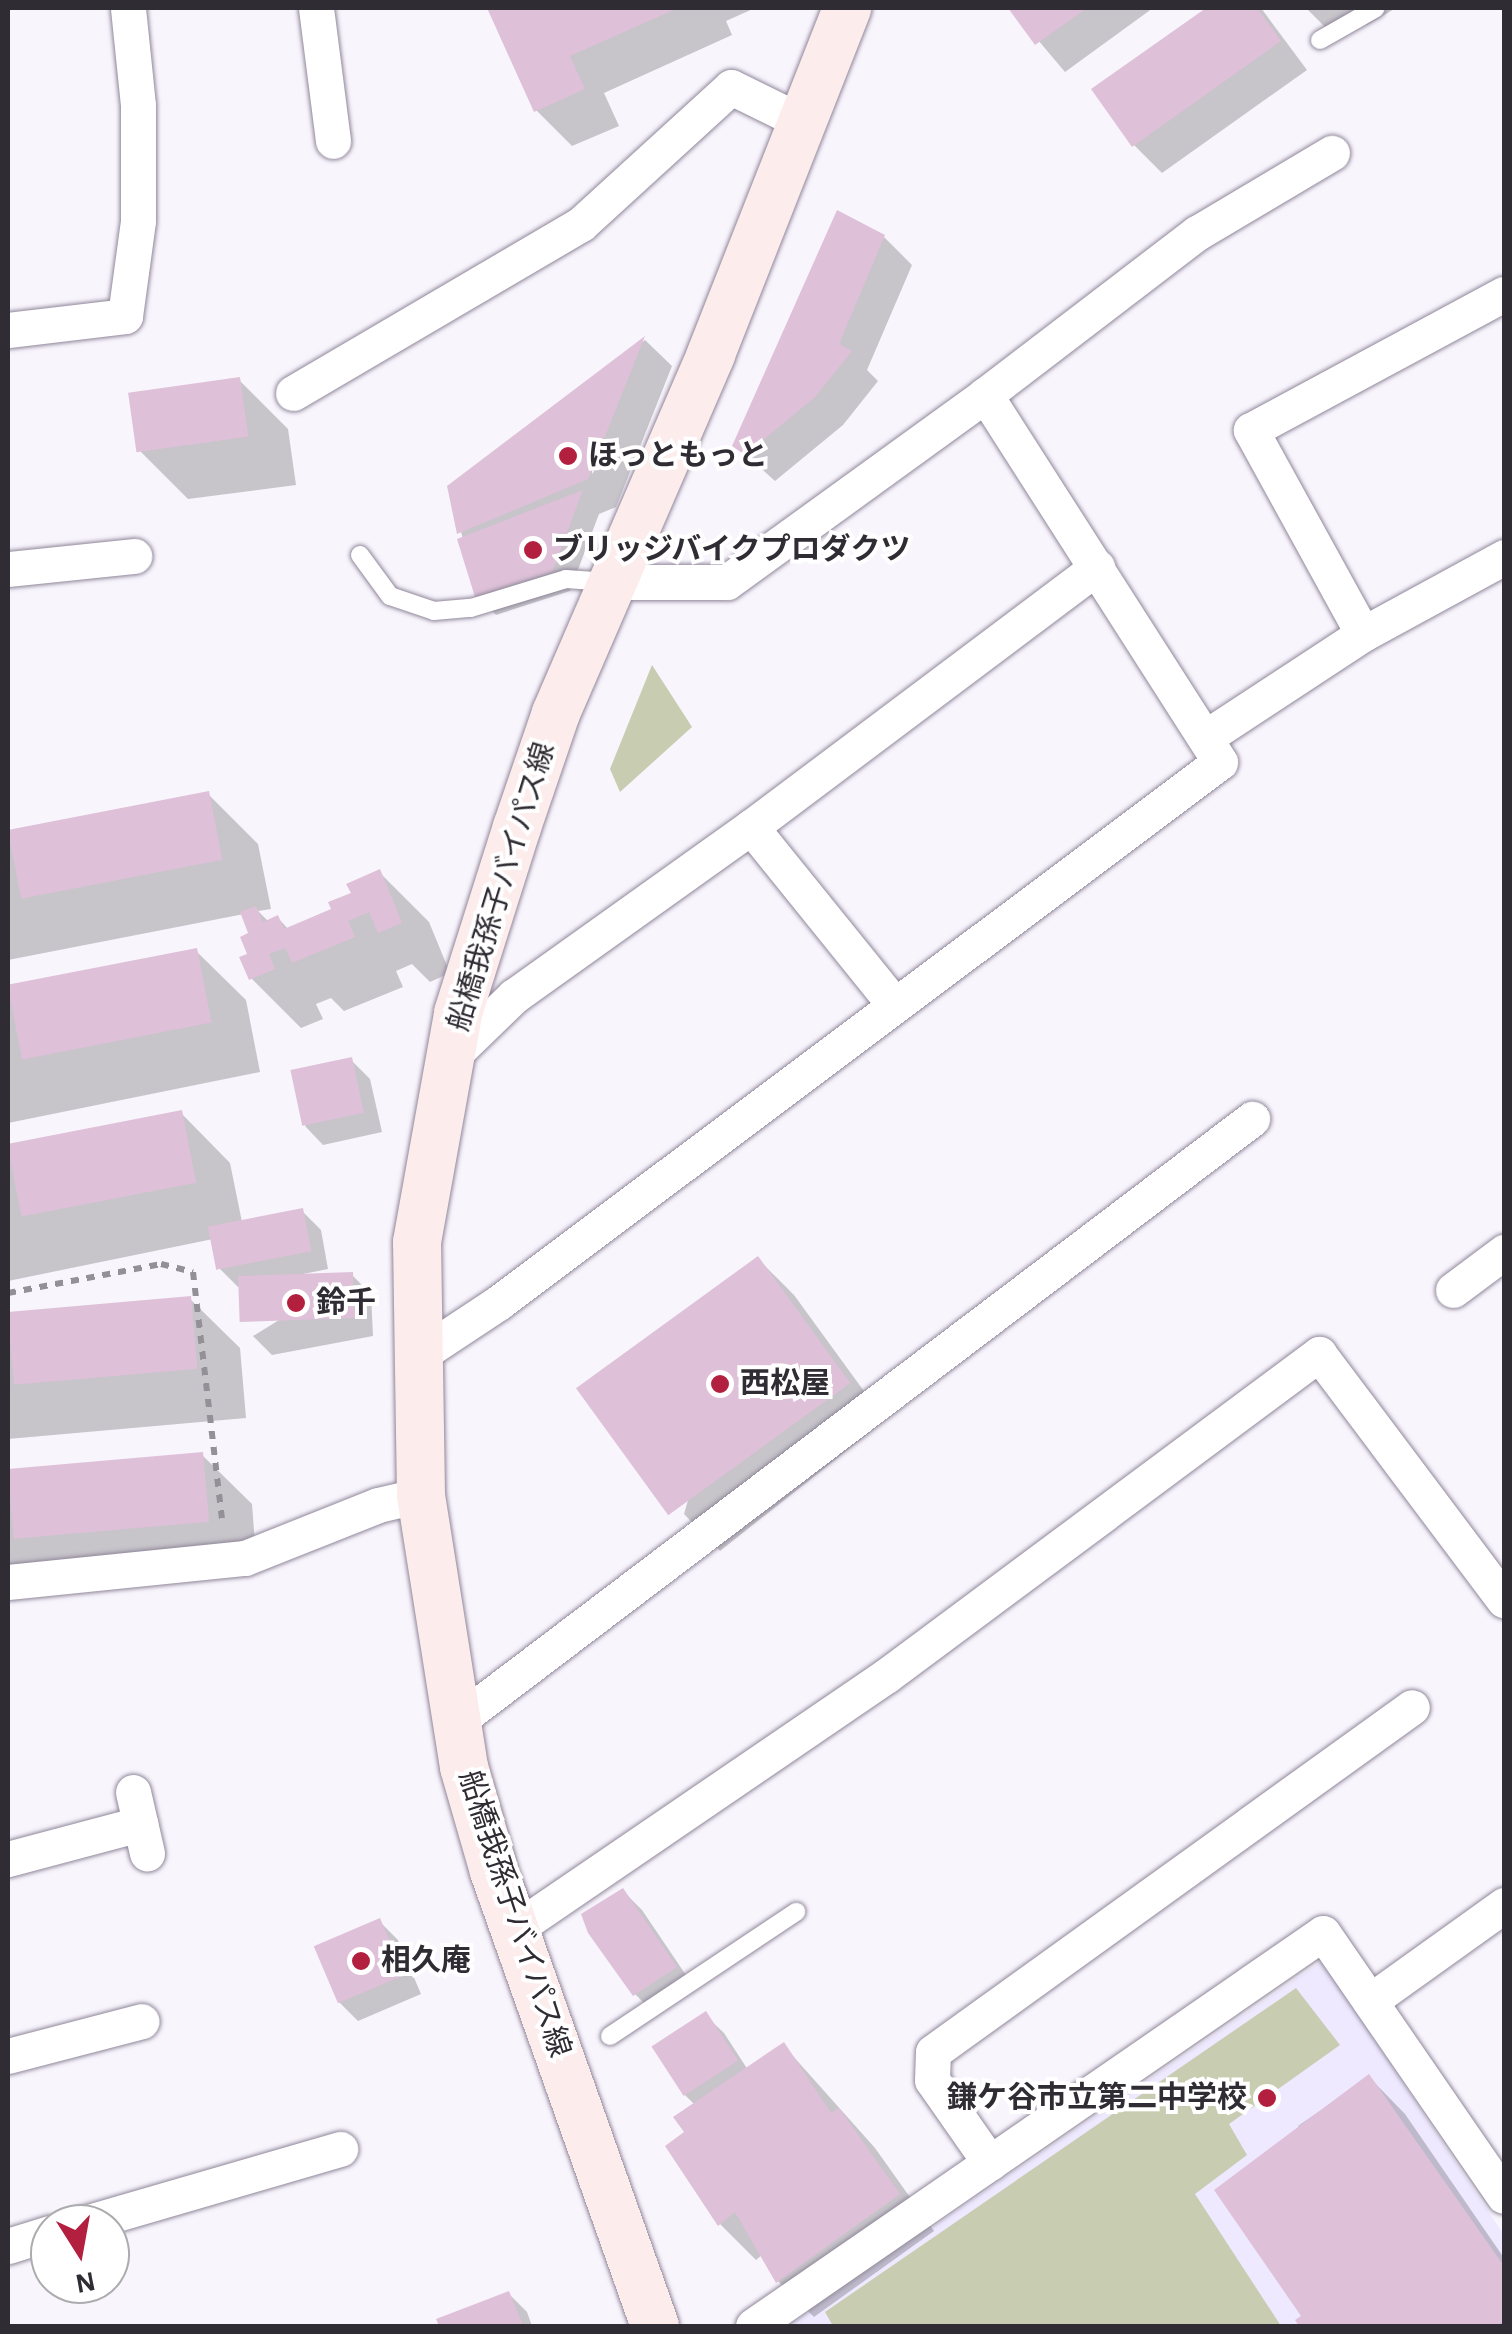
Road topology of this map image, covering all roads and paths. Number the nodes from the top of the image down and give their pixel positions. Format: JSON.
{"nodes":[{"id":1,"x":128,"y":8,"type":"edge"},
{"id":2,"x":316,"y":8,"type":"edge"},
{"id":3,"x":847,"y":8,"type":"edge"},
{"id":4,"x":1376,"y":8,"type":"edge"},
{"id":5,"x":1320,"y":40,"type":"dead end"},
{"id":6,"x":800,"y":121,"type":"junction"},
{"id":7,"x":334,"y":141,"type":"dead end"},
{"id":8,"x":1332,"y":154,"type":"dead end"},
{"id":9,"x":1504,"y":294,"type":"edge"},
{"id":10,"x":8,"y":330,"type":"edge"},
{"id":11,"x":293,"y":392,"type":"dead end"},
{"id":12,"x":985,"y":395,"type":"junction"},
{"id":13,"x":360,"y":555,"type":"dead end"},
{"id":14,"x":134,"y":556,"type":"dead end"},
{"id":15,"x":1504,"y":557,"type":"edge"},
{"id":16,"x":1097,"y":567,"type":"junction"},
{"id":17,"x":8,"y":569,"type":"edge"},
{"id":18,"x":615,"y":582,"type":"junction"},
{"id":19,"x":1363,"y":634,"type":"junction"},
{"id":20,"x":1206,"y":737,"type":"junction"},
{"id":21,"x":752,"y":827,"type":"junction"},
{"id":22,"x":894,"y":1004,"type":"junction"},
{"id":23,"x":450,"y":1058,"type":"junction"},
{"id":24,"x":1252,"y":1119,"type":"dead end"},
{"id":25,"x":1504,"y":1252,"type":"edge"},
{"id":26,"x":1453,"y":1290,"type":"dead end"},
{"id":27,"x":8,"y":1293,"type":"edge"},
{"id":28,"x":418,"y":1356,"type":"junction"},
{"id":29,"x":421,"y":1495,"type":"junction"},
{"id":30,"x":222,"y":1522,"type":"dead end"},
{"id":31,"x":8,"y":1582,"type":"edge"},
{"id":32,"x":1504,"y":1600,"type":"edge"},
{"id":33,"x":1412,"y":1707,"type":"dead end"},
{"id":34,"x":456,"y":1722,"type":"junction"},
{"id":35,"x":140,"y":1823,"type":"dead end"},
{"id":36,"x":8,"y":1859,"type":"edge"},
{"id":37,"x":1504,"y":1905,"type":"edge"},
{"id":38,"x":796,"y":1912,"type":"dead end"},
{"id":39,"x":515,"y":1930,"type":"junction"},
{"id":40,"x":1370,"y":2001,"type":"junction"},
{"id":41,"x":142,"y":2021,"type":"dead end"},
{"id":42,"x":610,"y":2036,"type":"dead end"},
{"id":43,"x":8,"y":2056,"type":"edge"},
{"id":44,"x":340,"y":2149,"type":"dead end"},
{"id":45,"x":990,"y":2163,"type":"junction"},
{"id":46,"x":1504,"y":2196,"type":"edge"},
{"id":47,"x":130,"y":2210,"type":"edge"},
{"id":48,"x":655,"y":2326,"type":"edge"},
{"id":49,"x":752,"y":2326,"type":"edge"}],
"edges":[{"from":1,"to":10,"type":"street"},
{"from":2,"to":7,"type":"street"},
{"from":3,"to":6,"type":"street","name":"船橋我孫子バイパス線"},
{"from":4,"to":5,"type":"lane"},
{"from":6,"to":11,"type":"street"},
{"from":6,"to":18,"type":"street","name":"船橋我孫子バイパス線"},
{"from":8,"to":12,"type":"street"},
{"from":9,"to":19,"type":"street"},
{"from":12,"to":16,"type":"street"},
{"from":12,"to":18,"type":"street"},
{"from":13,"to":18,"type":"lane"},
{"from":14,"to":17,"type":"street"},
{"from":15,"to":19,"type":"street"},
{"from":16,"to":20,"type":"street"},
{"from":16,"to":21,"type":"street"},
{"from":18,"to":23,"type":"street","name":"船橋我孫子バイパス線"},
{"from":19,"to":20,"type":"street"},
{"from":20,"to":22,"type":"street"},
{"from":21,"to":22,"type":"street"},
{"from":21,"to":23,"type":"street"},
{"from":22,"to":28,"type":"street"},
{"from":23,"to":28,"type":"street","name":"船橋我孫子バイパス線"},
{"from":24,"to":34,"type":"street"},
{"from":25,"to":26,"type":"street"},
{"from":27,"to":30,"type":"path"},
{"from":28,"to":29,"type":"street","name":"船橋我孫子バイパス線"},
{"from":29,"to":31,"type":"street"},
{"from":29,"to":34,"type":"street","name":"船橋我孫子バイパス線"},
{"from":32,"to":39,"type":"street"},
{"from":33,"to":45,"type":"street"},
{"from":34,"to":39,"type":"street","name":"船橋我孫子バイパス線"},
{"from":35,"to":36,"type":"street"},
{"from":37,"to":40,"type":"street"},
{"from":38,"to":42,"type":"lane"},
{"from":39,"to":48,"type":"street","name":"船橋我孫子バイパス線"},
{"from":40,"to":45,"type":"street"},
{"from":40,"to":46,"type":"street"},
{"from":41,"to":43,"type":"street"},
{"from":44,"to":47,"type":"street"},
{"from":45,"to":49,"type":"street"}]}
